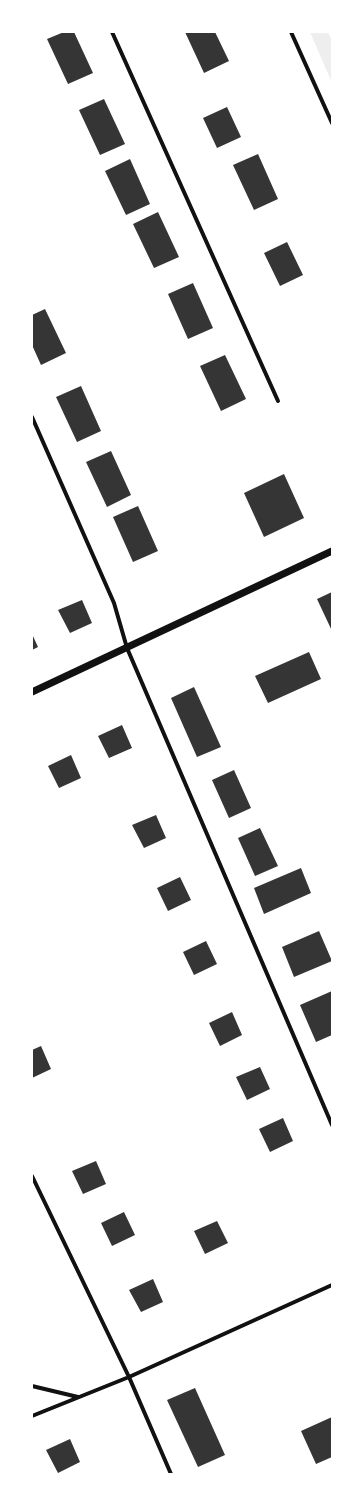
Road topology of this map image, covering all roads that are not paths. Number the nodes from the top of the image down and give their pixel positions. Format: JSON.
{"nodes":[{"id":1,"x":112,"y":32,"type":"edge"},
{"id":2,"x":292,"y":32,"type":"edge"},
{"id":3,"x":332,"y":123,"type":"edge"},
{"id":4,"x":278,"y":401,"type":"dead end"},
{"id":5,"x":32,"y":417,"type":"edge"},
{"id":6,"x":332,"y":551,"type":"edge"},
{"id":7,"x":127,"y":648,"type":"junction"},
{"id":8,"x":32,"y":692,"type":"edge"},
{"id":9,"x":332,"y":1125,"type":"edge"},
{"id":10,"x":32,"y":1176,"type":"edge"},
{"id":11,"x":332,"y":1285,"type":"edge"},
{"id":12,"x":129,"y":1377,"type":"junction"},
{"id":13,"x":32,"y":1386,"type":"edge"},
{"id":14,"x":78,"y":1397,"type":"junction"},
{"id":15,"x":32,"y":1416,"type":"edge"},
{"id":16,"x":171,"y":1474,"type":"edge"}],
"edges":[{"from":1,"to":4,"type":"street"},
{"from":2,"to":3,"type":"street"},
{"from":5,"to":7,"type":"street"},
{"from":6,"to":7,"type":"street"},
{"from":7,"to":8,"type":"street"},
{"from":7,"to":9,"type":"street"},
{"from":10,"to":12,"type":"street"},
{"from":11,"to":12,"type":"street"},
{"from":12,"to":14,"type":"street"},
{"from":12,"to":16,"type":"street"},
{"from":13,"to":14,"type":"street"},
{"from":14,"to":15,"type":"street"}]}
